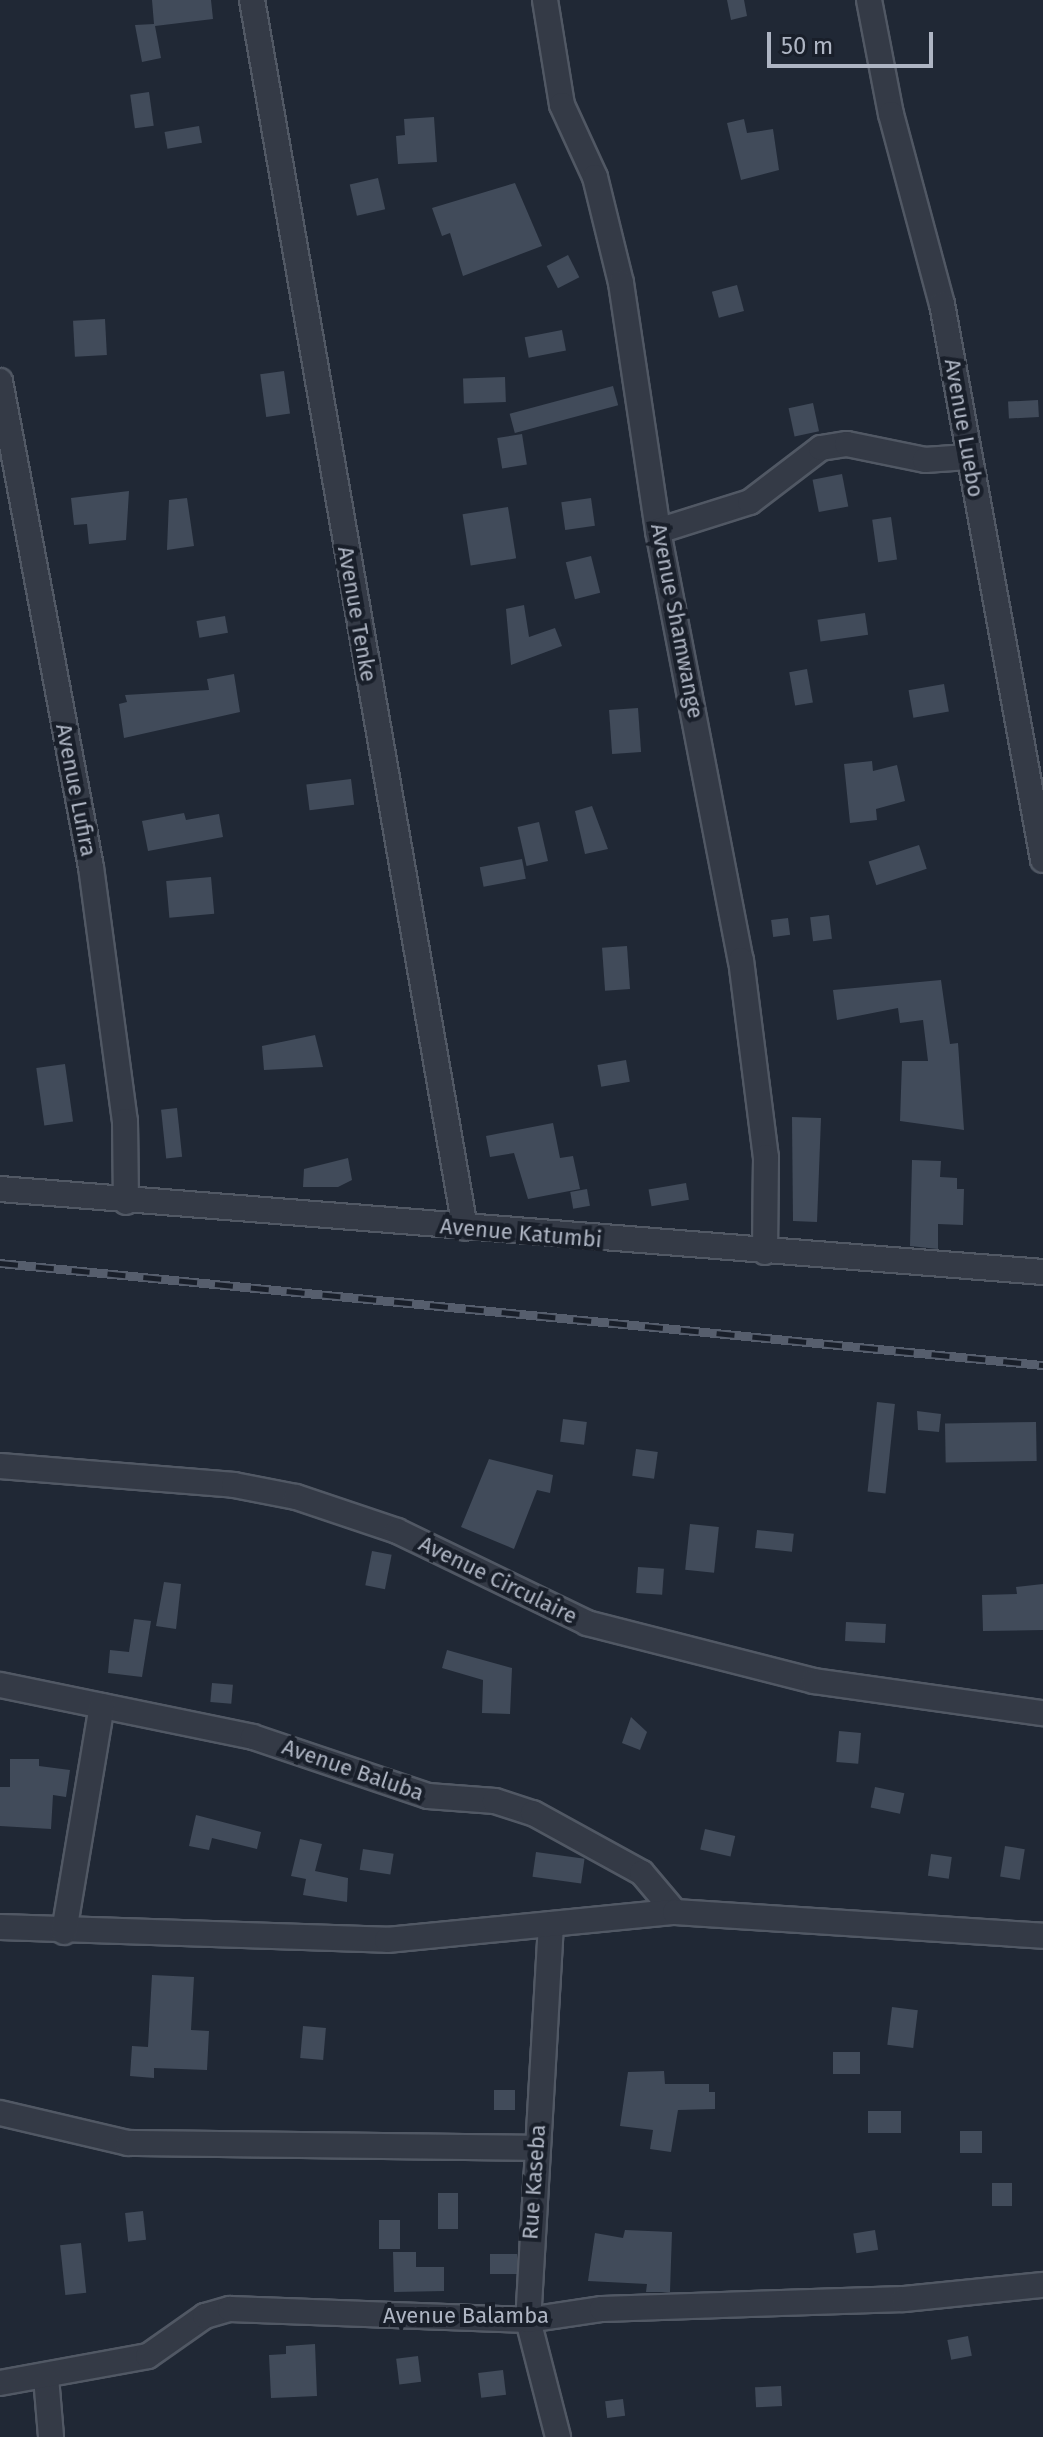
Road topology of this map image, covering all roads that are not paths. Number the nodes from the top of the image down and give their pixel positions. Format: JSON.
{"nodes":[{"id":1,"x":252,"y":0,"type":"edge"},
{"id":2,"x":545,"y":0,"type":"edge"},
{"id":3,"x":869,"y":0,"type":"edge"},
{"id":4,"x":0,"y":381,"type":"edge"},
{"id":5,"x":968,"y":457,"type":"junction"},
{"id":6,"x":658,"y":531,"type":"junction"},
{"id":7,"x":1043,"y":860,"type":"edge"},
{"id":8,"x":0,"y":1189,"type":"edge"},
{"id":9,"x":126,"y":1202,"type":"junction"},
{"id":10,"x":465,"y":1228,"type":"junction"},
{"id":11,"x":765,"y":1252,"type":"junction"},
{"id":12,"x":1043,"y":1272,"type":"edge"},
{"id":13,"x":0,"y":1466,"type":"edge"},
{"id":14,"x":0,"y":1685,"type":"edge"},
{"id":15,"x":102,"y":1706,"type":"junction"},
{"id":16,"x":1043,"y":1713,"type":"edge"},
{"id":17,"x":675,"y":1912,"type":"junction"},
{"id":18,"x":551,"y":1924,"type":"junction"},
{"id":19,"x":0,"y":1927,"type":"edge"},
{"id":20,"x":64,"y":1932,"type":"junction"},
{"id":21,"x":1043,"y":1936,"type":"edge"},
{"id":22,"x":0,"y":2113,"type":"edge"},
{"id":23,"x":535,"y":2148,"type":"junction"},
{"id":24,"x":1043,"y":2285,"type":"edge"},
{"id":25,"x":528,"y":2320,"type":"junction"},
{"id":26,"x":46,"y":2377,"type":"junction"},
{"id":27,"x":0,"y":2383,"type":"edge"},
{"id":28,"x":51,"y":2437,"type":"edge"},
{"id":29,"x":558,"y":2437,"type":"edge"}],
"edges":[{"from":1,"to":10,"type":"street","name":"Avenue Tenke"},
{"from":2,"to":6,"type":"street","name":"Avenue Shamwange"},
{"from":3,"to":5,"type":"street","name":"Avenue Luebo"},
{"from":4,"to":9,"type":"street","name":"Avenue Lufira"},
{"from":5,"to":6,"type":"street"},
{"from":5,"to":7,"type":"street","name":"Avenue Luebo"},
{"from":6,"to":11,"type":"street","name":"Avenue Shamwange"},
{"from":8,"to":9,"type":"street","name":"Avenue Katumbi"},
{"from":9,"to":10,"type":"street","name":"Avenue Katumbi"},
{"from":10,"to":11,"type":"street","name":"Avenue Katumbi"},
{"from":11,"to":12,"type":"street","name":"Avenue Katumbi"},
{"from":13,"to":16,"type":"street","name":"Avenue Circulaire"},
{"from":14,"to":15,"type":"street","name":"Avenue Baluba"},
{"from":15,"to":17,"type":"street","name":"Avenue Baluba"},
{"from":15,"to":20,"type":"street"},
{"from":17,"to":18,"type":"street"},
{"from":17,"to":21,"type":"street"},
{"from":18,"to":20,"type":"street"},
{"from":18,"to":23,"type":"street","name":"Rue Kaseba"},
{"from":19,"to":20,"type":"street"},
{"from":22,"to":23,"type":"street"},
{"from":23,"to":25,"type":"street","name":"Rue Kaseba"},
{"from":24,"to":25,"type":"street","name":"Avenue Balamba"},
{"from":25,"to":26,"type":"street","name":"Avenue Balamba"},
{"from":25,"to":29,"type":"street","name":"Rue Kaseba"},
{"from":26,"to":27,"type":"street","name":"Avenue Balamba"},
{"from":26,"to":28,"type":"street"}]}
